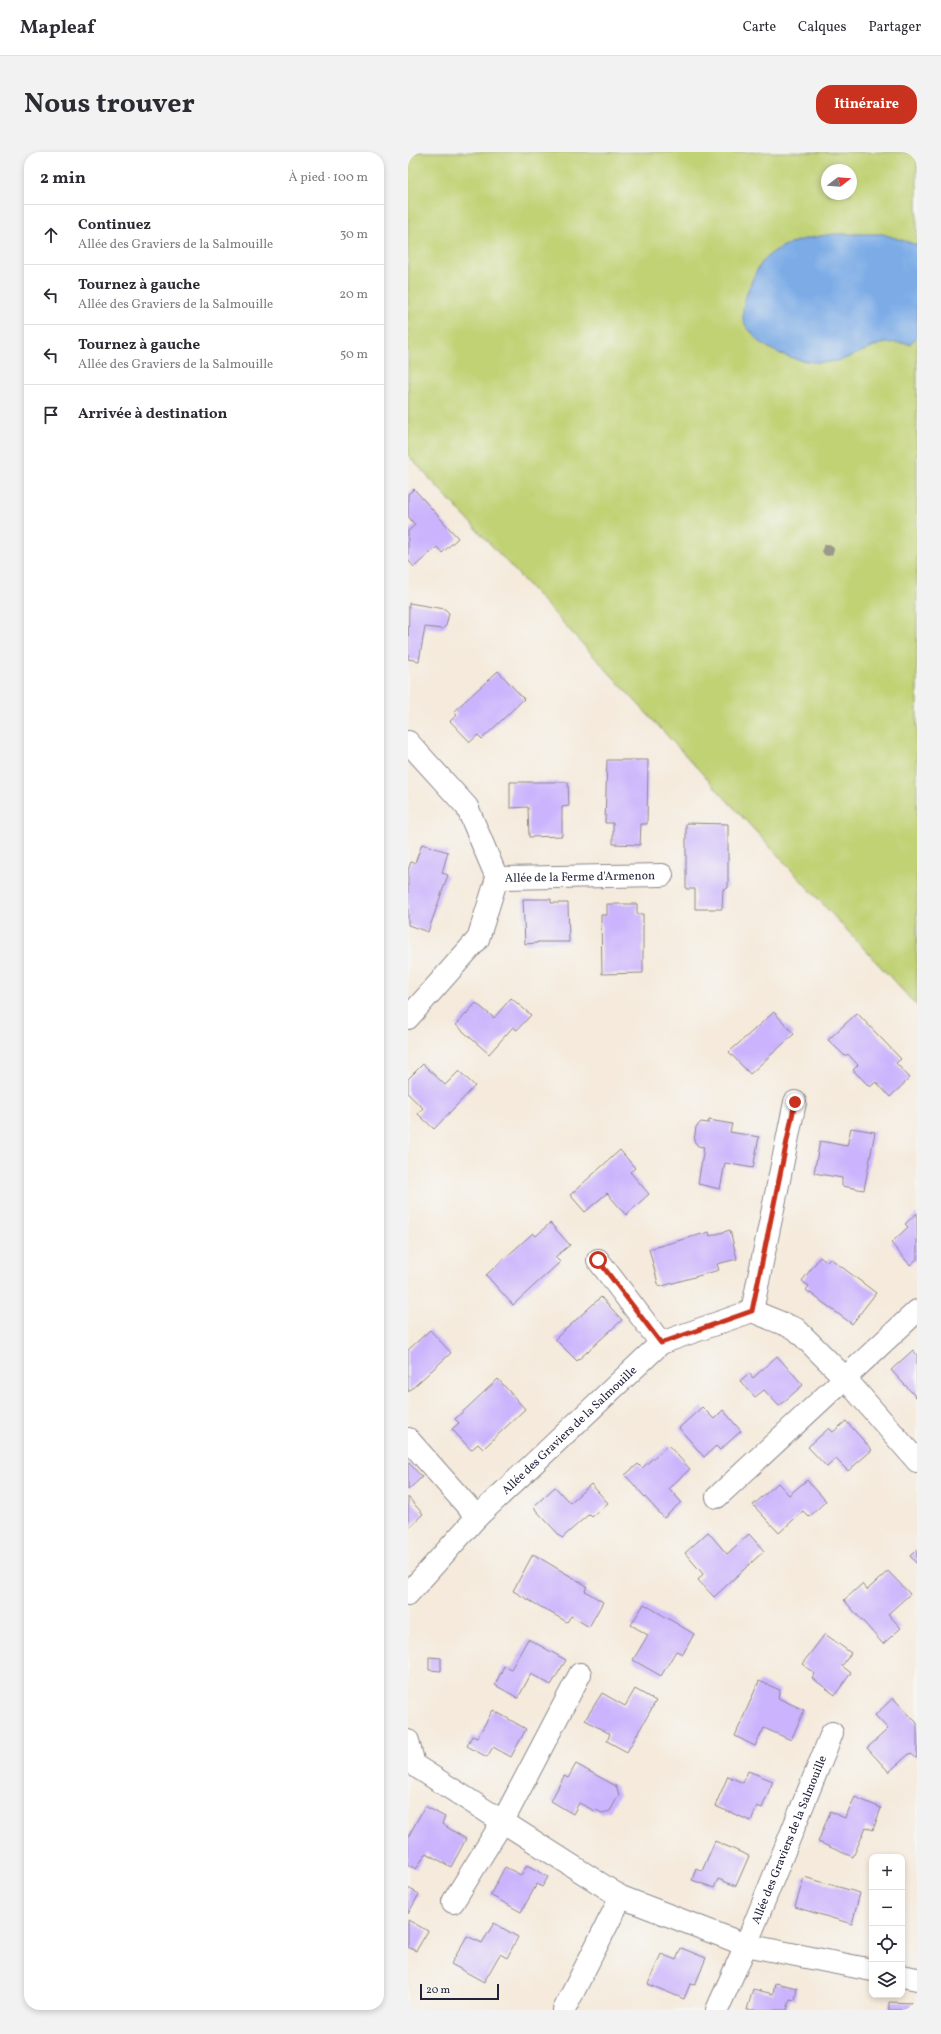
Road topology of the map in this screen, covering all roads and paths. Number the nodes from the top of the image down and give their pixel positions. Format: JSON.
{"nodes":[{"id":1,"x":408,"y":742,"type":"edge"},
{"id":2,"x":662,"y":875,"type":"dead end"},
{"id":3,"x":497,"y":878,"type":"junction"},
{"id":4,"x":408,"y":1018,"type":"edge"},
{"id":5,"x":795,"y":1102,"type":"dead end"},
{"id":6,"x":598,"y":1260,"type":"dead end"},
{"id":7,"x":752,"y":1311,"type":"junction"},
{"id":8,"x":917,"y":1311,"type":"edge"},
{"id":9,"x":661,"y":1343,"type":"junction"},
{"id":10,"x":844,"y":1378,"type":"junction"},
{"id":11,"x":408,"y":1439,"type":"edge"},
{"id":12,"x":917,"y":1461,"type":"edge"},
{"id":13,"x":717,"y":1497,"type":"dead end"},
{"id":14,"x":477,"y":1516,"type":"junction"},
{"id":15,"x":408,"y":1594,"type":"edge"},
{"id":16,"x":580,"y":1674,"type":"dead end"},
{"id":17,"x":832,"y":1733,"type":"dead end"},
{"id":18,"x":408,"y":1741,"type":"edge"},
{"id":19,"x":503,"y":1821,"type":"junction"},
{"id":20,"x":621,"y":1897,"type":"junction"},
{"id":21,"x":453,"y":1902,"type":"dead end"},
{"id":22,"x":746,"y":1946,"type":"junction"},
{"id":23,"x":869,"y":1969,"type":"edge"},
{"id":24,"x":905,"y":1977,"type":"edge"},
{"id":25,"x":917,"y":1979,"type":"edge"},
{"id":26,"x":564,"y":2010,"type":"edge"},
{"id":27,"x":717,"y":2010,"type":"edge"}],
"edges":[{"from":1,"to":3,"type":"street","name":"Allée de la Ferme d'Armenon"},
{"from":2,"to":3,"type":"street","name":"Allée de la Ferme d'Armenon"},
{"from":3,"to":4,"type":"street","name":"Allée de la Ferme d'Armenon"},
{"from":5,"to":7,"type":"street"},
{"from":6,"to":9,"type":"street"},
{"from":7,"to":9,"type":"street","name":"Allée des Graviers de la Salmouille"},
{"from":7,"to":10,"type":"street"},
{"from":8,"to":10,"type":"street"},
{"from":9,"to":14,"type":"street","name":"Allée des Graviers de la Salmouille"},
{"from":10,"to":12,"type":"street"},
{"from":10,"to":13,"type":"street"},
{"from":11,"to":14,"type":"street"},
{"from":14,"to":15,"type":"street","name":"Allée des Graviers de la Salmouille"},
{"from":16,"to":19,"type":"street"},
{"from":17,"to":22,"type":"street","name":"Allée des Graviers de la Salmouille"},
{"from":18,"to":19,"type":"street"},
{"from":19,"to":20,"type":"street"},
{"from":19,"to":21,"type":"street"},
{"from":20,"to":22,"type":"street"},
{"from":20,"to":26,"type":"street"},
{"from":22,"to":23,"type":"street"},
{"from":22,"to":27,"type":"street","name":"Allée des Graviers de la Salmouille"},
{"from":24,"to":25,"type":"street"}]}
